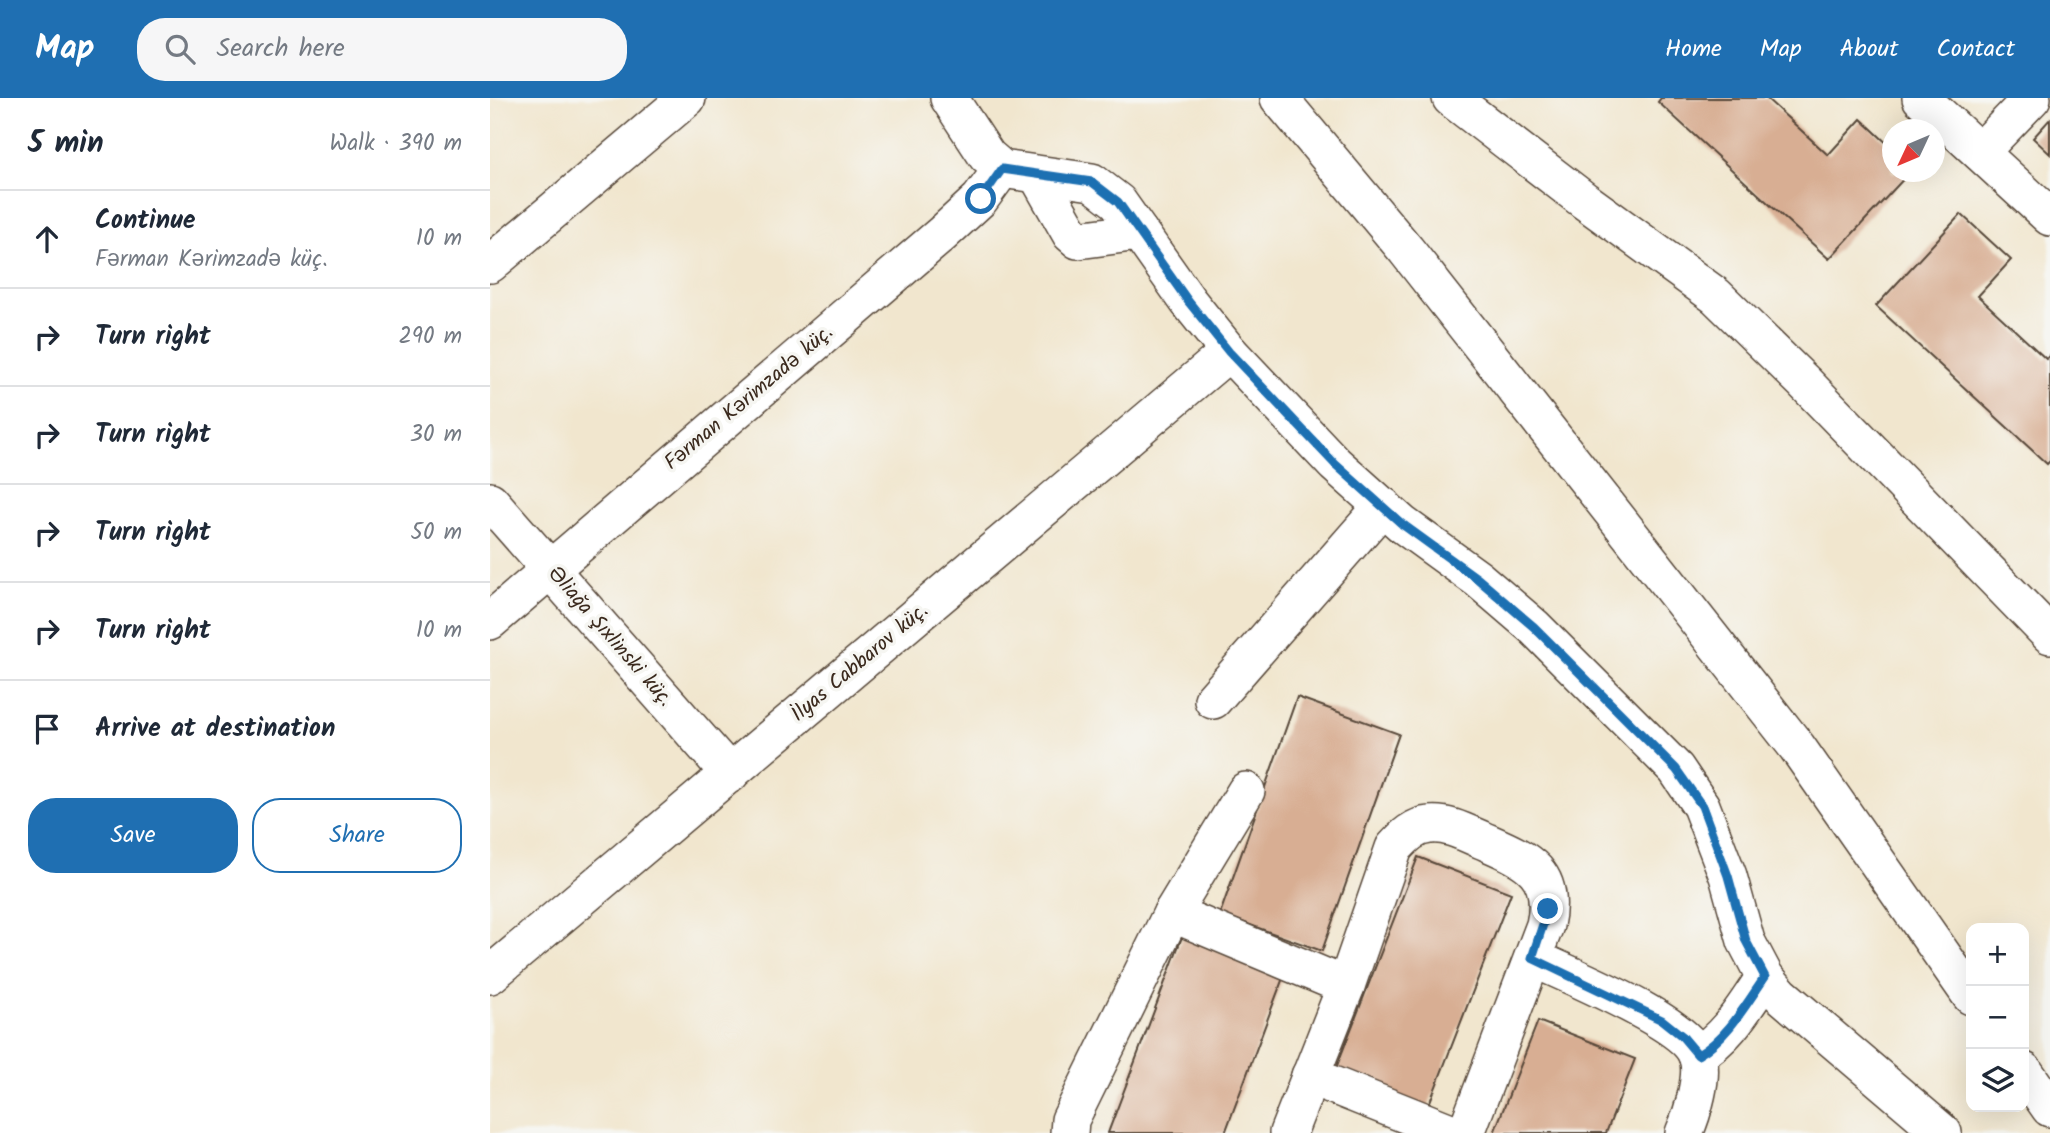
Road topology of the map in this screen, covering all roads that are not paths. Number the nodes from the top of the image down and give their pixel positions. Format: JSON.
{"nodes":[{"id":1,"x":687,"y":98,"type":"edge"},
{"id":2,"x":949,"y":98,"type":"edge"},
{"id":3,"x":1279,"y":98,"type":"edge"},
{"id":4,"x":1451,"y":98,"type":"edge"},
{"id":5,"x":1921,"y":98,"type":"edge"},
{"id":6,"x":2032,"y":98,"type":"edge"},
{"id":7,"x":1980,"y":152,"type":"junction"},
{"id":8,"x":1002,"y":169,"type":"junction"},
{"id":9,"x":1038,"y":176,"type":"junction"},
{"id":10,"x":2050,"y":218,"type":"edge"},
{"id":11,"x":1139,"y":232,"type":"junction"},
{"id":12,"x":490,"y":264,"type":"edge"},
{"id":13,"x":1229,"y":352,"type":"junction"},
{"id":14,"x":490,"y":501,"type":"edge"},
{"id":15,"x":1383,"y":506,"type":"junction"},
{"id":16,"x":551,"y":568,"type":"junction"},
{"id":17,"x":490,"y":621,"type":"edge"},
{"id":18,"x":2050,"y":635,"type":"edge"},
{"id":19,"x":1213,"y":700,"type":"dead end"},
{"id":20,"x":730,"y":774,"type":"junction"},
{"id":21,"x":1246,"y":790,"type":"dead end"},
{"id":22,"x":1172,"y":913,"type":"junction"},
{"id":23,"x":1532,"y":958,"type":"junction"},
{"id":24,"x":490,"y":975,"type":"edge"},
{"id":25,"x":1765,"y":977,"type":"junction"},
{"id":26,"x":1346,"y":986,"type":"junction"},
{"id":27,"x":1966,"y":989,"type":"edge"},
{"id":28,"x":1698,"y":1055,"type":"junction"},
{"id":29,"x":1310,"y":1076,"type":"junction"},
{"id":30,"x":2029,"y":1078,"type":"edge"},
{"id":31,"x":2050,"y":1108,"type":"edge"},
{"id":32,"x":1939,"y":1132,"type":"edge"},
{"id":33,"x":1069,"y":1133,"type":"edge"},
{"id":34,"x":1288,"y":1133,"type":"edge"},
{"id":35,"x":1453,"y":1133,"type":"edge"},
{"id":36,"x":1466,"y":1133,"type":"edge"},
{"id":37,"x":1684,"y":1133,"type":"edge"}],
"edges":[{"from":1,"to":12,"type":"street"},
{"from":2,"to":8,"type":"street"},
{"from":3,"to":27,"type":"street"},
{"from":4,"to":18,"type":"street"},
{"from":5,"to":7,"type":"street"},
{"from":6,"to":7,"type":"street"},
{"from":7,"to":10,"type":"street"},
{"from":8,"to":9,"type":"street"},
{"from":8,"to":16,"type":"street","name":"Fərman Kərimzadə küç."},
{"from":9,"to":11,"type":"street"},
{"from":9,"to":11,"type":"street"},
{"from":11,"to":13,"type":"street"},
{"from":13,"to":15,"type":"street"},
{"from":13,"to":20,"type":"street","name":"İlyas Cabbarov küç."},
{"from":14,"to":16,"type":"street","name":"Əliağa Şıxlinski küç."},
{"from":15,"to":19,"type":"street"},
{"from":15,"to":25,"type":"street"},
{"from":16,"to":17,"type":"street","name":"Fərman Kərimzadə küç."},
{"from":16,"to":20,"type":"street","name":"Əliağa Şıxlinski küç."},
{"from":20,"to":24,"type":"street","name":"İlyas Cabbarov küç."},
{"from":21,"to":22,"type":"street"},
{"from":22,"to":26,"type":"street"},
{"from":22,"to":33,"type":"street"},
{"from":23,"to":26,"type":"street"},
{"from":23,"to":28,"type":"street"},
{"from":23,"to":36,"type":"street"},
{"from":25,"to":28,"type":"street"},
{"from":25,"to":32,"type":"street"},
{"from":26,"to":29,"type":"street"},
{"from":28,"to":37,"type":"street"},
{"from":29,"to":34,"type":"street"},
{"from":29,"to":35,"type":"street"},
{"from":30,"to":31,"type":"street"}]}
